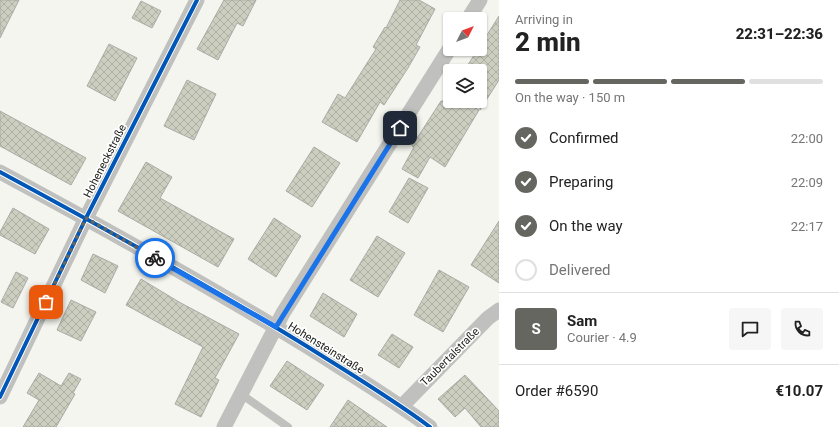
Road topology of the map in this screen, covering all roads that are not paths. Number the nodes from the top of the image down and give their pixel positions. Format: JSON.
{"nodes":[{"id":1,"x":197,"y":0,"type":"edge"},
{"id":2,"x":480,"y":0,"type":"edge"},
{"id":3,"x":472,"y":12,"type":"edge"},
{"id":4,"x":445,"y":56,"type":"edge"},
{"id":5,"x":0,"y":172,"type":"edge"},
{"id":6,"x":86,"y":218,"type":"junction"},
{"id":7,"x":499,"y":310,"type":"edge"},
{"id":8,"x":276,"y":327,"type":"junction"},
{"id":9,"x":241,"y":394,"type":"junction"},
{"id":10,"x":0,"y":397,"type":"edge"},
{"id":11,"x":402,"y":406,"type":"junction"},
{"id":12,"x":224,"y":427,"type":"edge"},
{"id":13,"x":288,"y":427,"type":"edge"},
{"id":14,"x":430,"y":427,"type":"edge"}],
"edges":[{"from":1,"to":6,"type":"street","name":"Hoheneckstraße"},
{"from":2,"to":3,"type":"street"},
{"from":4,"to":8,"type":"street"},
{"from":5,"to":6,"type":"street","name":"Hohensteinstraße"},
{"from":6,"to":8,"type":"street","name":"Hohensteinstraße"},
{"from":6,"to":10,"type":"street","name":"Hoheneckstraße"},
{"from":7,"to":11,"type":"street","name":"Taubertalstraße"},
{"from":8,"to":9,"type":"street"},
{"from":8,"to":11,"type":"street","name":"Hohensteinstraße"},
{"from":9,"to":12,"type":"street"},
{"from":9,"to":13,"type":"lane"},
{"from":11,"to":14,"type":"street","name":"Hohensteinstraße"}]}
